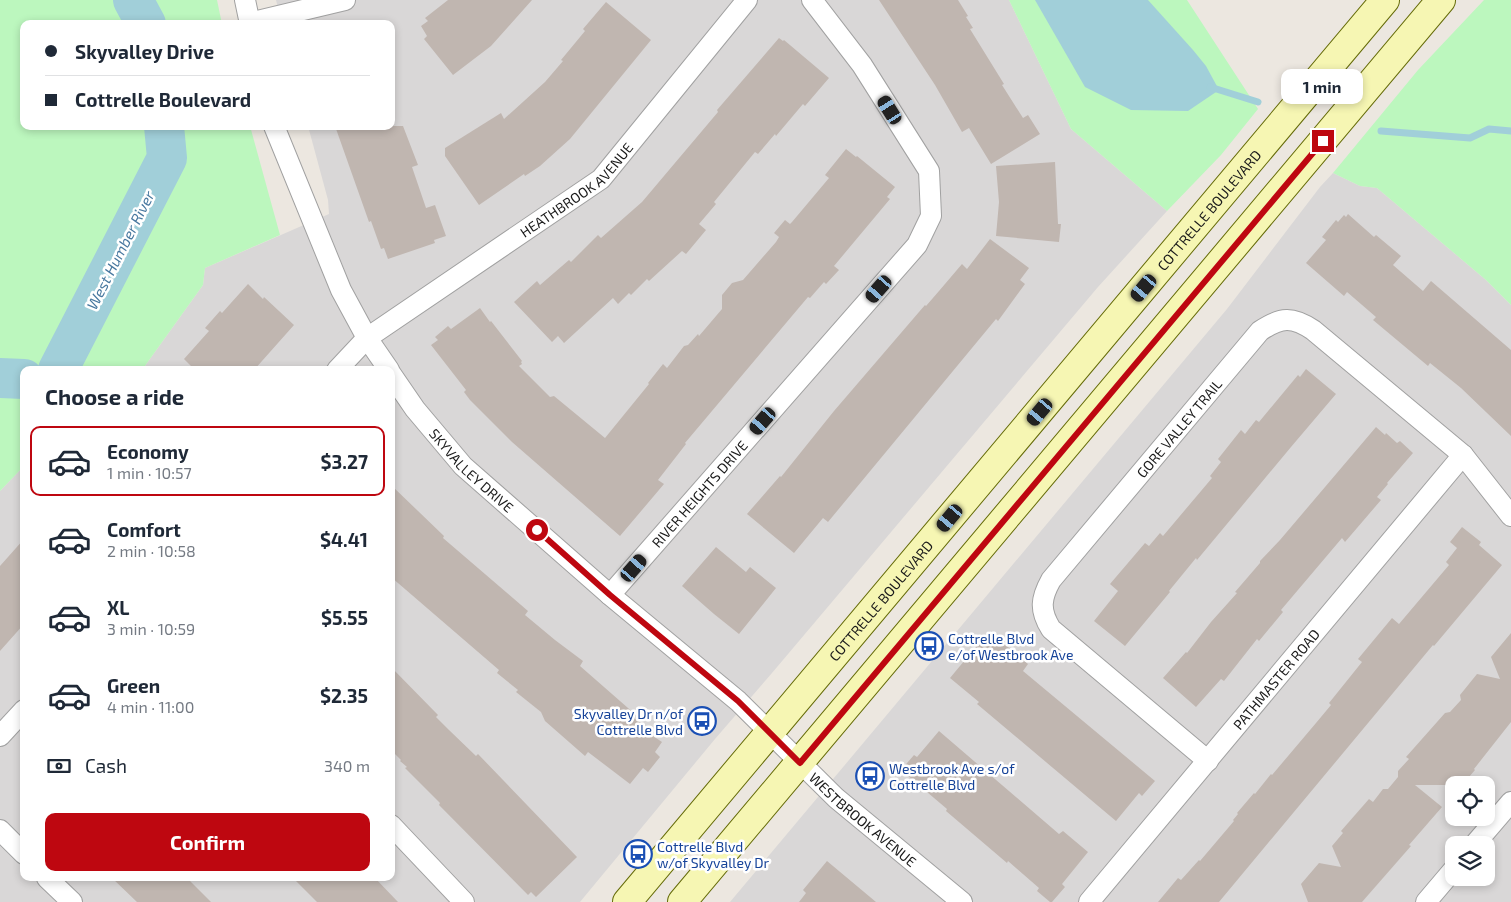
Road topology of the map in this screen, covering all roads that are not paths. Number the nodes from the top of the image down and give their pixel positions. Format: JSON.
{"nodes":[{"id":1,"x":245,"y":0,"type":"edge"},
{"id":2,"x":345,"y":0,"type":"edge"},
{"id":3,"x":747,"y":0,"type":"edge"},
{"id":4,"x":812,"y":0,"type":"edge"},
{"id":5,"x":1385,"y":0,"type":"edge"},
{"id":6,"x":1441,"y":0,"type":"edge"},
{"id":7,"x":248,"y":20,"type":"edge"},
{"id":8,"x":265,"y":20,"type":"edge"},
{"id":9,"x":276,"y":130,"type":"edge"},
{"id":10,"x":367,"y":338,"type":"junction"},
{"id":11,"x":341,"y":366,"type":"edge"},
{"id":12,"x":386,"y":366,"type":"edge"},
{"id":13,"x":395,"y":380,"type":"edge"},
{"id":14,"x":1462,"y":455,"type":"junction"},
{"id":15,"x":1511,"y":516,"type":"edge"},
{"id":16,"x":610,"y":595,"type":"junction"},
{"id":17,"x":20,"y":714,"type":"edge"},
{"id":18,"x":769,"y":733,"type":"junction"},
{"id":19,"x":0,"y":736,"type":"edge"},
{"id":20,"x":1208,"y":761,"type":"junction"},
{"id":21,"x":800,"y":763,"type":"junction"},
{"id":22,"x":1511,"y":802,"type":"edge"},
{"id":23,"x":395,"y":829,"type":"edge"},
{"id":24,"x":0,"y":830,"type":"edge"},
{"id":25,"x":1482,"y":836,"type":"edge"},
{"id":26,"x":20,"y":850,"type":"edge"},
{"id":27,"x":1445,"y":880,"type":"edge"},
{"id":28,"x":50,"y":881,"type":"edge"},
{"id":29,"x":72,"y":902,"type":"edge"},
{"id":30,"x":464,"y":902,"type":"edge"},
{"id":31,"x":627,"y":902,"type":"edge"},
{"id":32,"x":682,"y":902,"type":"edge"},
{"id":33,"x":962,"y":902,"type":"edge"},
{"id":34,"x":1089,"y":902,"type":"edge"},
{"id":35,"x":1426,"y":902,"type":"edge"}],
"edges":[{"from":1,"to":7,"type":"street"},
{"from":2,"to":8,"type":"street"},
{"from":3,"to":10,"type":"street","name":"HEATHBROOK AVENUE"},
{"from":4,"to":16,"type":"street","name":"RIVER HEIGHTS DRIVE"},
{"from":5,"to":18,"type":"main road","name":"COTTRELLE BOULEVARD"},
{"from":6,"to":21,"type":"main road"},
{"from":9,"to":10,"type":"street"},
{"from":10,"to":11,"type":"street","name":"HEATHBROOK AVENUE"},
{"from":10,"to":12,"type":"street"},
{"from":13,"to":16,"type":"street","name":"SKYVALLEY DRIVE"},
{"from":14,"to":15,"type":"street","name":"GORE VALLEY TRAIL"},
{"from":14,"to":20,"type":"street","name":"PATHMASTER ROAD"},
{"from":14,"to":20,"type":"street","name":"GORE VALLEY TRAIL"},
{"from":16,"to":18,"type":"street","name":"SKYVALLEY DRIVE"},
{"from":17,"to":19,"type":"street"},
{"from":18,"to":21,"type":"street","name":"WESTBROOK AVENUE"},
{"from":18,"to":31,"type":"main road","name":"COTTRELLE BOULEVARD"},
{"from":20,"to":34,"type":"street","name":"PATHMASTER ROAD"},
{"from":21,"to":32,"type":"main road"},
{"from":21,"to":33,"type":"street","name":"WESTBROOK AVENUE"},
{"from":22,"to":25,"type":"street"},
{"from":23,"to":30,"type":"street"},
{"from":24,"to":26,"type":"street"},
{"from":27,"to":35,"type":"street"},
{"from":28,"to":29,"type":"street"}]}
